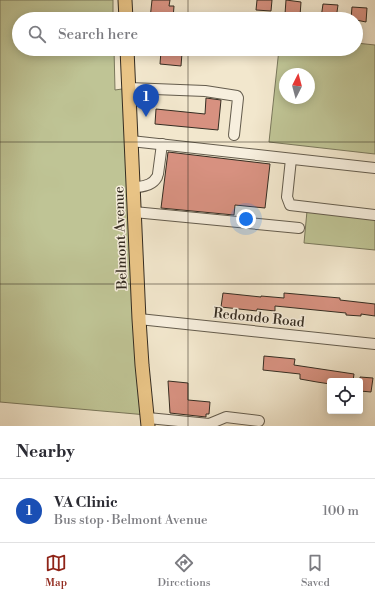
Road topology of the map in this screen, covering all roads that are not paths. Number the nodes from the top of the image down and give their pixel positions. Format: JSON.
{"nodes":[{"id":1,"x":125,"y":0,"type":"edge"},
{"id":2,"x":126,"y":12,"type":"edge"},
{"id":3,"x":127,"y":56,"type":"edge"},
{"id":4,"x":129,"y":88,"type":"junction"},
{"id":5,"x":234,"y":134,"type":"dead end"},
{"id":6,"x":131,"y":141,"type":"junction"},
{"id":7,"x":162,"y":144,"type":"junction"},
{"id":8,"x":291,"y":159,"type":"junction"},
{"id":9,"x":375,"y":168,"type":"edge"},
{"id":10,"x":133,"y":188,"type":"junction"},
{"id":11,"x":134,"y":212,"type":"junction"},
{"id":12,"x":375,"y":215,"type":"edge"},
{"id":13,"x":298,"y":228,"type":"dead end"},
{"id":14,"x":139,"y":319,"type":"junction"},
{"id":15,"x":375,"y":344,"type":"edge"},
{"id":16,"x":259,"y":421,"type":"dead end"},
{"id":17,"x":148,"y":422,"type":"edge"}],
"edges":[{"from":1,"to":2,"type":"main road"},
{"from":3,"to":4,"type":"main road","name":"Belmont Avenue"},
{"from":4,"to":5,"type":"street"},
{"from":4,"to":6,"type":"main road","name":"Belmont Avenue"},
{"from":6,"to":7,"type":"street"},
{"from":6,"to":10,"type":"main road","name":"Belmont Avenue"},
{"from":7,"to":8,"type":"street"},
{"from":7,"to":10,"type":"street"},
{"from":8,"to":9,"type":"street"},
{"from":8,"to":12,"type":"street"},
{"from":10,"to":11,"type":"main road","name":"Belmont Avenue"},
{"from":11,"to":13,"type":"street"},
{"from":11,"to":14,"type":"main road","name":"Belmont Avenue"},
{"from":14,"to":15,"type":"street","name":"Redondo Road"},
{"from":14,"to":17,"type":"main road","name":"Belmont Avenue"},
{"from":16,"to":17,"type":"street"}]}
